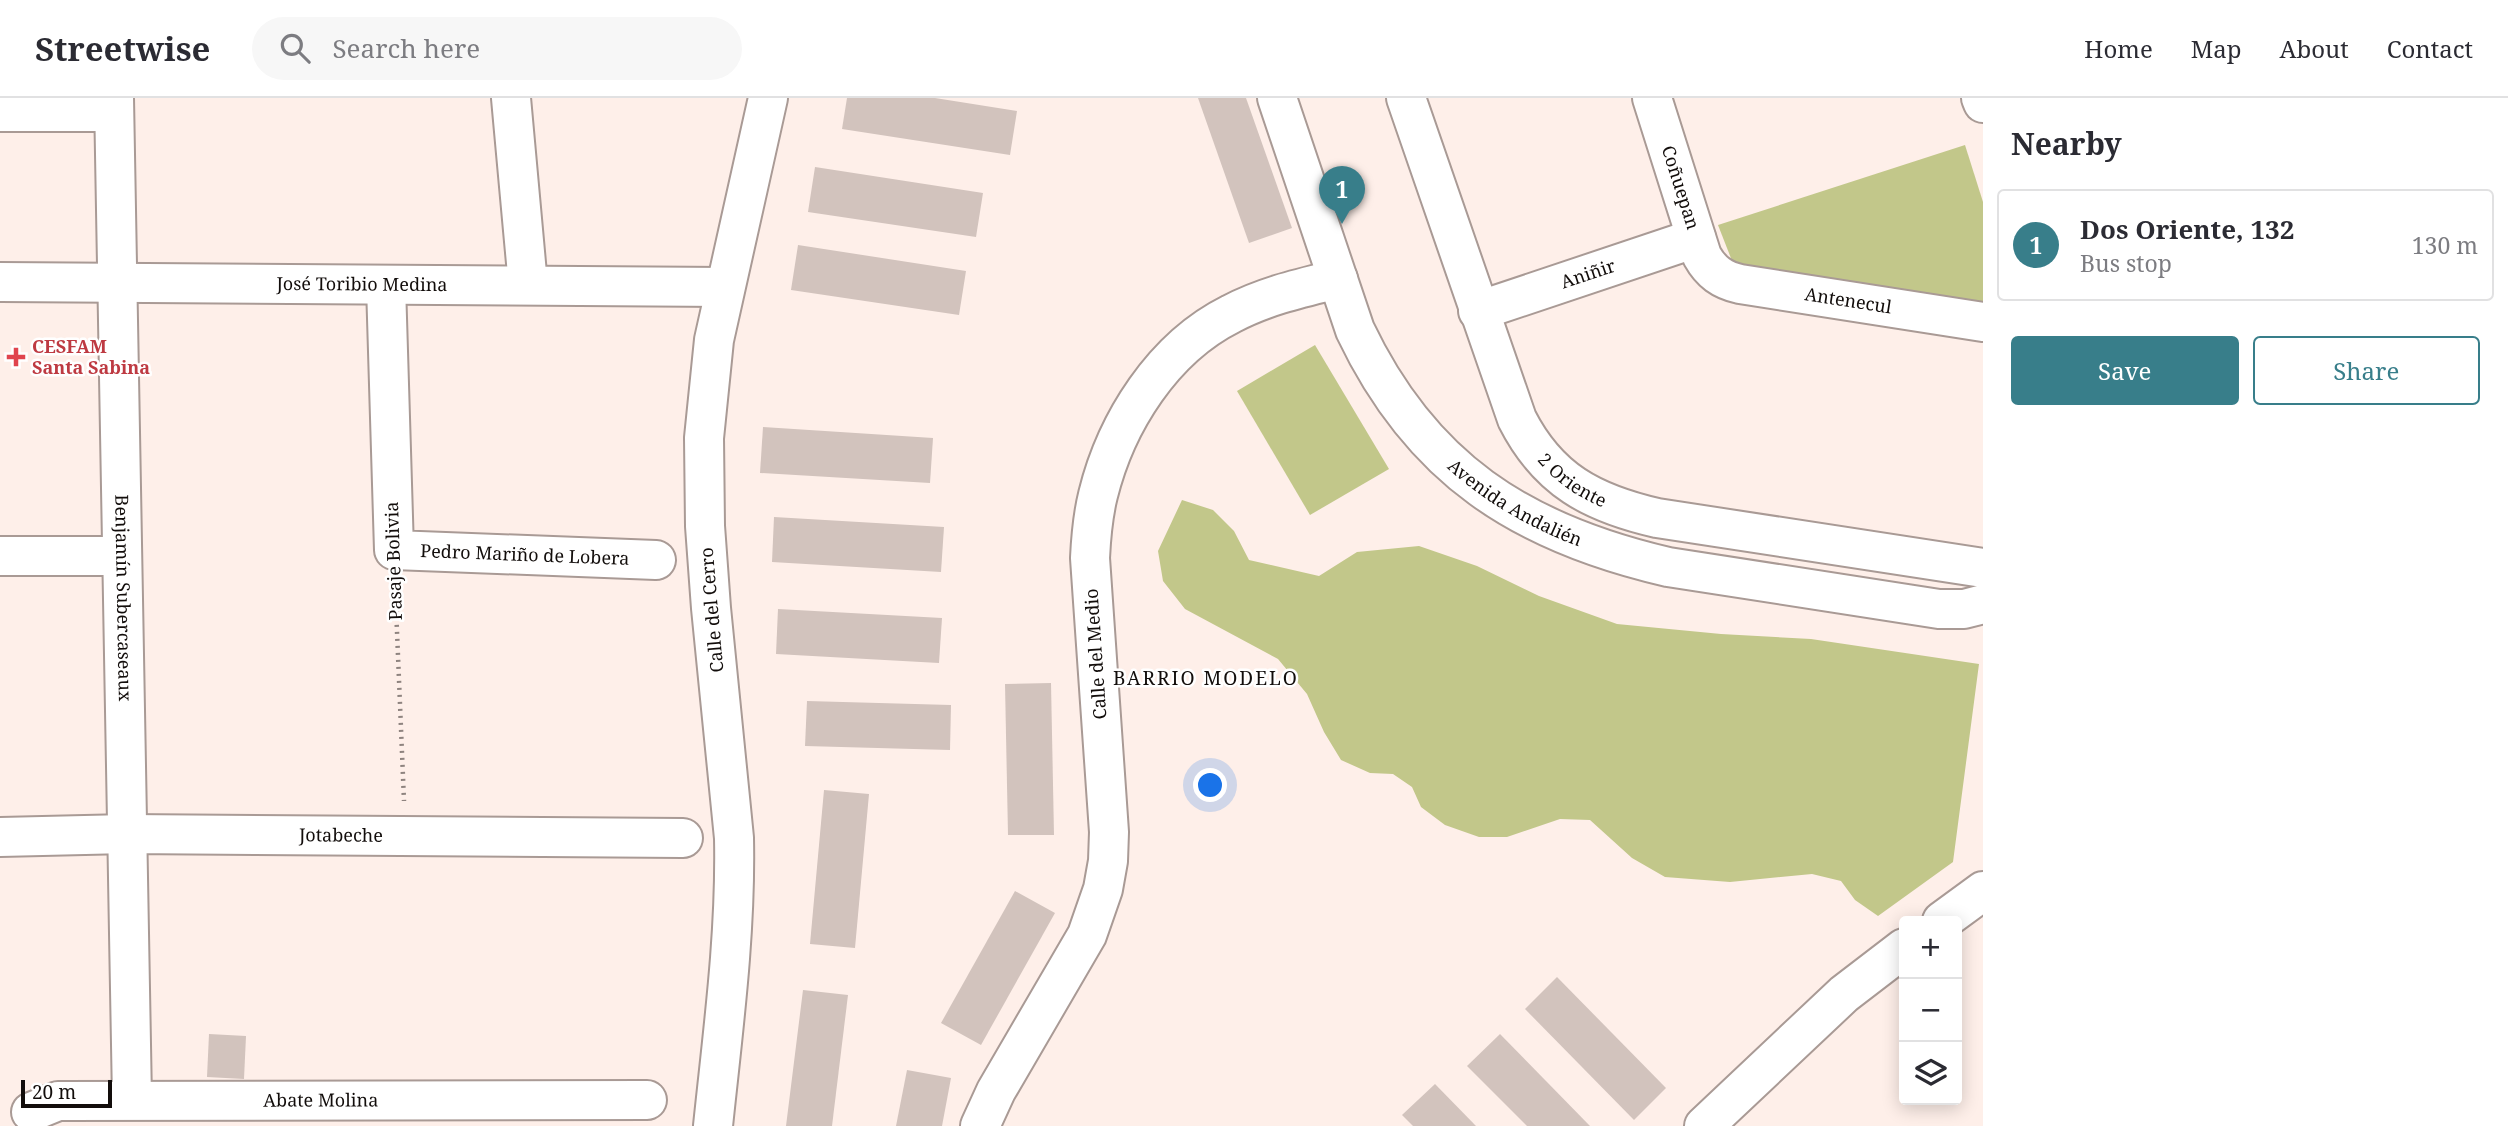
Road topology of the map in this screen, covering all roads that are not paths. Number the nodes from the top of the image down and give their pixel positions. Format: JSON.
{"nodes":[{"id":1,"x":510,"y":98,"type":"edge"},
{"id":2,"x":768,"y":98,"type":"edge"},
{"id":3,"x":1278,"y":98,"type":"edge"},
{"id":4,"x":1406,"y":98,"type":"edge"},
{"id":5,"x":1652,"y":98,"type":"edge"},
{"id":6,"x":114,"y":105,"type":"edge"},
{"id":7,"x":0,"y":112,"type":"edge"},
{"id":8,"x":1696,"y":238,"type":"junction"},
{"id":9,"x":1715,"y":274,"type":"joint"},
{"id":10,"x":1338,"y":279,"type":"junction"},
{"id":11,"x":0,"y":282,"type":"edge"},
{"id":12,"x":117,"y":283,"type":"junction"},
{"id":13,"x":386,"y":285,"type":"junction"},
{"id":14,"x":528,"y":285,"type":"junction"},
{"id":15,"x":725,"y":286,"type":"junction"},
{"id":16,"x":1478,"y":311,"type":"junction"},
{"id":17,"x":1983,"y":322,"type":"edge"},
{"id":18,"x":394,"y":551,"type":"joint"},
{"id":19,"x":0,"y":556,"type":"edge"},
{"id":20,"x":122,"y":556,"type":"junction"},
{"id":21,"x":656,"y":560,"type":"dead end"},
{"id":22,"x":1983,"y":568,"type":"edge"},
{"id":23,"x":1983,"y":604,"type":"edge"},
{"id":24,"x":127,"y":834,"type":"junction"},
{"id":25,"x":0,"y":837,"type":"edge"},
{"id":26,"x":683,"y":838,"type":"dead end"},
{"id":27,"x":1981,"y":897,"type":"edge"},
{"id":28,"x":1950,"y":916,"type":"edge"},
{"id":29,"x":1899,"y":952,"type":"edge"},
{"id":30,"x":132,"y":1100,"type":"junction"},
{"id":31,"x":647,"y":1100,"type":"dead end"},
{"id":32,"x":22,"y":1115,"type":"edge"},
{"id":33,"x":713,"y":1126,"type":"edge"},
{"id":34,"x":980,"y":1126,"type":"edge"},
{"id":35,"x":1704,"y":1126,"type":"edge"}],
"edges":[{"from":1,"to":14,"type":"street"},
{"from":2,"to":15,"type":"street","name":"Calle del Cerro"},
{"from":3,"to":10,"type":"street","name":"Avenida Andalién"},
{"from":4,"to":16,"type":"street","name":"2 Oriente"},
{"from":5,"to":8,"type":"street","name":"Coñuepan"},
{"from":6,"to":7,"type":"street"},
{"from":6,"to":12,"type":"street","name":"Benjamín Subercaseaux"},
{"from":8,"to":9,"type":"street","name":"Coñuepan"},
{"from":8,"to":16,"type":"street","name":"Aniñir"},
{"from":9,"to":17,"type":"street","name":"Antenecul"},
{"from":10,"to":23,"type":"street","name":"Avenida Andalién"},
{"from":10,"to":34,"type":"street","name":"Calle del Medio"},
{"from":11,"to":12,"type":"street","name":"José Toribio Medina"},
{"from":12,"to":13,"type":"street","name":"José Toribio Medina"},
{"from":12,"to":20,"type":"street","name":"Benjamín Subercaseaux"},
{"from":13,"to":14,"type":"street","name":"José Toribio Medina"},
{"from":13,"to":18,"type":"street","name":"Pasaje Bolivia"},
{"from":14,"to":15,"type":"street","name":"José Toribio Medina"},
{"from":15,"to":33,"type":"street","name":"Calle del Cerro"},
{"from":16,"to":22,"type":"street","name":"2 Oriente"},
{"from":18,"to":21,"type":"street","name":"Pedro Mariño de Lobera"},
{"from":19,"to":20,"type":"street"},
{"from":20,"to":24,"type":"street","name":"Benjamín Subercaseaux"},
{"from":24,"to":25,"type":"street","name":"Jotabeche"},
{"from":24,"to":26,"type":"street","name":"Jotabeche"},
{"from":24,"to":30,"type":"street","name":"Benjamín Subercaseaux"},
{"from":27,"to":28,"type":"street"},
{"from":29,"to":35,"type":"street"},
{"from":30,"to":31,"type":"street","name":"Abate Molina"},
{"from":30,"to":32,"type":"street","name":"Abate Molina"}]}
